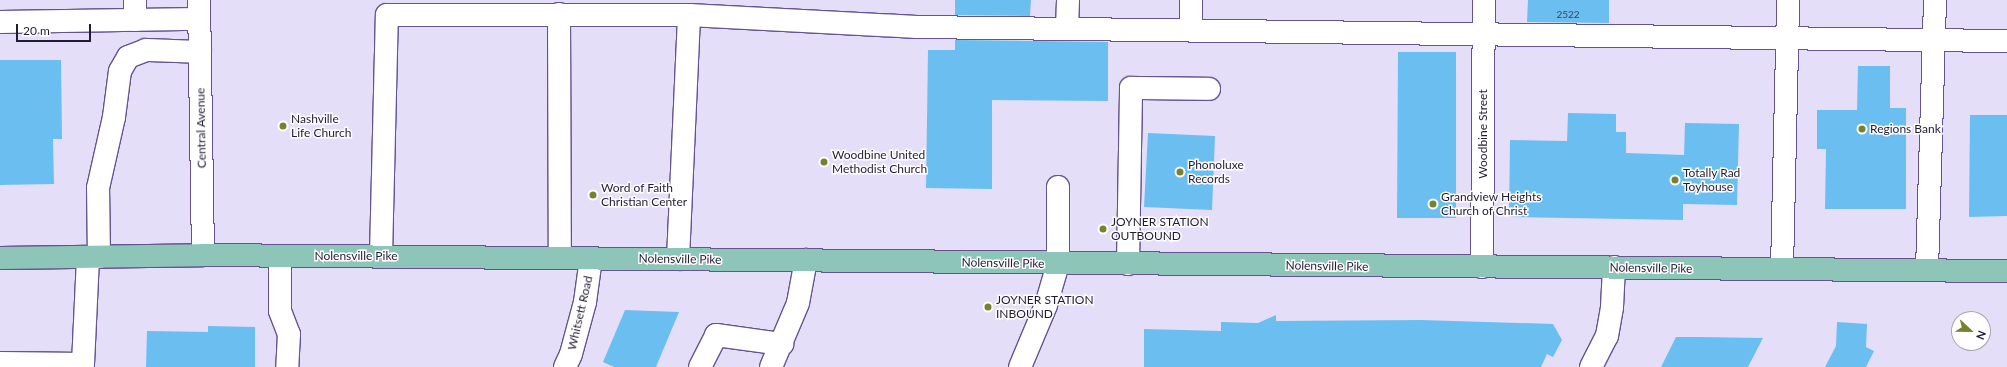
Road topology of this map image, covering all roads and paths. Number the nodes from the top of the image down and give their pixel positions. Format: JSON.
{"nodes":[{"id":1,"x":1068,"y":0,"type":"edge"},
{"id":2,"x":1192,"y":0,"type":"edge"},
{"id":3,"x":1484,"y":0,"type":"edge"},
{"id":4,"x":1788,"y":0,"type":"edge"},
{"id":5,"x":1935,"y":0,"type":"edge"},
{"id":6,"x":135,"y":10,"type":"edge"},
{"id":7,"x":199,"y":10,"type":"edge"},
{"id":8,"x":559,"y":14,"type":"junction"},
{"id":9,"x":689,"y":15,"type":"junction"},
{"id":10,"x":0,"y":22,"type":"edge"},
{"id":11,"x":1068,"y":29,"type":"junction"},
{"id":12,"x":1191,"y":30,"type":"junction"},
{"id":13,"x":1484,"y":34,"type":"junction"},
{"id":14,"x":1788,"y":39,"type":"junction"},
{"id":15,"x":1934,"y":40,"type":"junction"},
{"id":16,"x":2007,"y":41,"type":"edge"},
{"id":17,"x":200,"y":52,"type":"junction"},
{"id":18,"x":1209,"y":89,"type":"dead end"},
{"id":19,"x":1058,"y":187,"type":"dead end"},
{"id":20,"x":203,"y":255,"type":"junction"},
{"id":21,"x":280,"y":256,"type":"junction"},
{"id":22,"x":381,"y":256,"type":"junction"},
{"id":23,"x":94,"y":257,"type":"junction"},
{"id":24,"x":0,"y":258,"type":"edge"},
{"id":25,"x":560,"y":258,"type":"junction"},
{"id":26,"x":591,"y":258,"type":"junction"},
{"id":27,"x":678,"y":259,"type":"junction"},
{"id":28,"x":806,"y":260,"type":"junction"},
{"id":29,"x":1058,"y":264,"type":"junction"},
{"id":30,"x":1128,"y":264,"type":"junction"},
{"id":31,"x":1482,"y":267,"type":"junction"},
{"id":32,"x":1614,"y":267,"type":"junction"},
{"id":33,"x":1782,"y":270,"type":"junction"},
{"id":34,"x":1927,"y":270,"type":"junction"},
{"id":35,"x":2007,"y":271,"type":"edge"},
{"id":36,"x":782,"y":344,"type":"junction"},
{"id":37,"x":0,"y":363,"type":"edge"},
{"id":38,"x":287,"y":367,"type":"edge"},
{"id":39,"x":565,"y":367,"type":"edge"},
{"id":40,"x":700,"y":367,"type":"edge"},
{"id":41,"x":771,"y":367,"type":"edge"},
{"id":42,"x":1020,"y":367,"type":"edge"},
{"id":43,"x":1591,"y":367,"type":"edge"}],
"edges":[{"from":1,"to":11,"type":"street"},
{"from":2,"to":12,"type":"street"},
{"from":3,"to":13,"type":"street","name":"Woodbine Street"},
{"from":4,"to":14,"type":"street"},
{"from":5,"to":15,"type":"street"},
{"from":6,"to":7,"type":"street"},
{"from":6,"to":10,"type":"street"},
{"from":7,"to":17,"type":"street","name":"Central Avenue"},
{"from":8,"to":9,"type":"street"},
{"from":8,"to":22,"type":"street"},
{"from":8,"to":25,"type":"street"},
{"from":9,"to":11,"type":"street"},
{"from":9,"to":27,"type":"street"},
{"from":11,"to":12,"type":"street"},
{"from":12,"to":13,"type":"street"},
{"from":13,"to":14,"type":"street"},
{"from":13,"to":31,"type":"street","name":"Woodbine Street"},
{"from":14,"to":15,"type":"street"},
{"from":14,"to":33,"type":"street"},
{"from":15,"to":16,"type":"street"},
{"from":15,"to":34,"type":"street"},
{"from":17,"to":20,"type":"street","name":"Central Avenue"},
{"from":17,"to":23,"type":"street"},
{"from":18,"to":30,"type":"street"},
{"from":19,"to":29,"type":"street"},
{"from":20,"to":21,"type":"main road","name":"Nolensville Pike"},
{"from":20,"to":23,"type":"main road","name":"Nolensville Pike"},
{"from":21,"to":22,"type":"main road","name":"Nolensville Pike"},
{"from":21,"to":38,"type":"street"},
{"from":22,"to":25,"type":"main road","name":"Nolensville Pike"},
{"from":23,"to":24,"type":"main road","name":"Nolensville Pike"},
{"from":23,"to":37,"type":"street"},
{"from":25,"to":26,"type":"main road","name":"Nolensville Pike"},
{"from":26,"to":27,"type":"main road","name":"Nolensville Pike"},
{"from":26,"to":39,"type":"street","name":"Whitsett Road"},
{"from":27,"to":28,"type":"main road","name":"Nolensville Pike"},
{"from":28,"to":29,"type":"main road","name":"Nolensville Pike"},
{"from":28,"to":36,"type":"street"},
{"from":29,"to":30,"type":"main road","name":"Nolensville Pike"},
{"from":29,"to":42,"type":"street"},
{"from":30,"to":31,"type":"main road","name":"Nolensville Pike"},
{"from":31,"to":32,"type":"main road","name":"Nolensville Pike"},
{"from":32,"to":33,"type":"main road","name":"Nolensville Pike"},
{"from":32,"to":43,"type":"street"},
{"from":33,"to":34,"type":"main road","name":"Nolensville Pike"},
{"from":34,"to":35,"type":"main road","name":"Nolensville Pike"},
{"from":36,"to":40,"type":"street"},
{"from":36,"to":41,"type":"street"}]}
